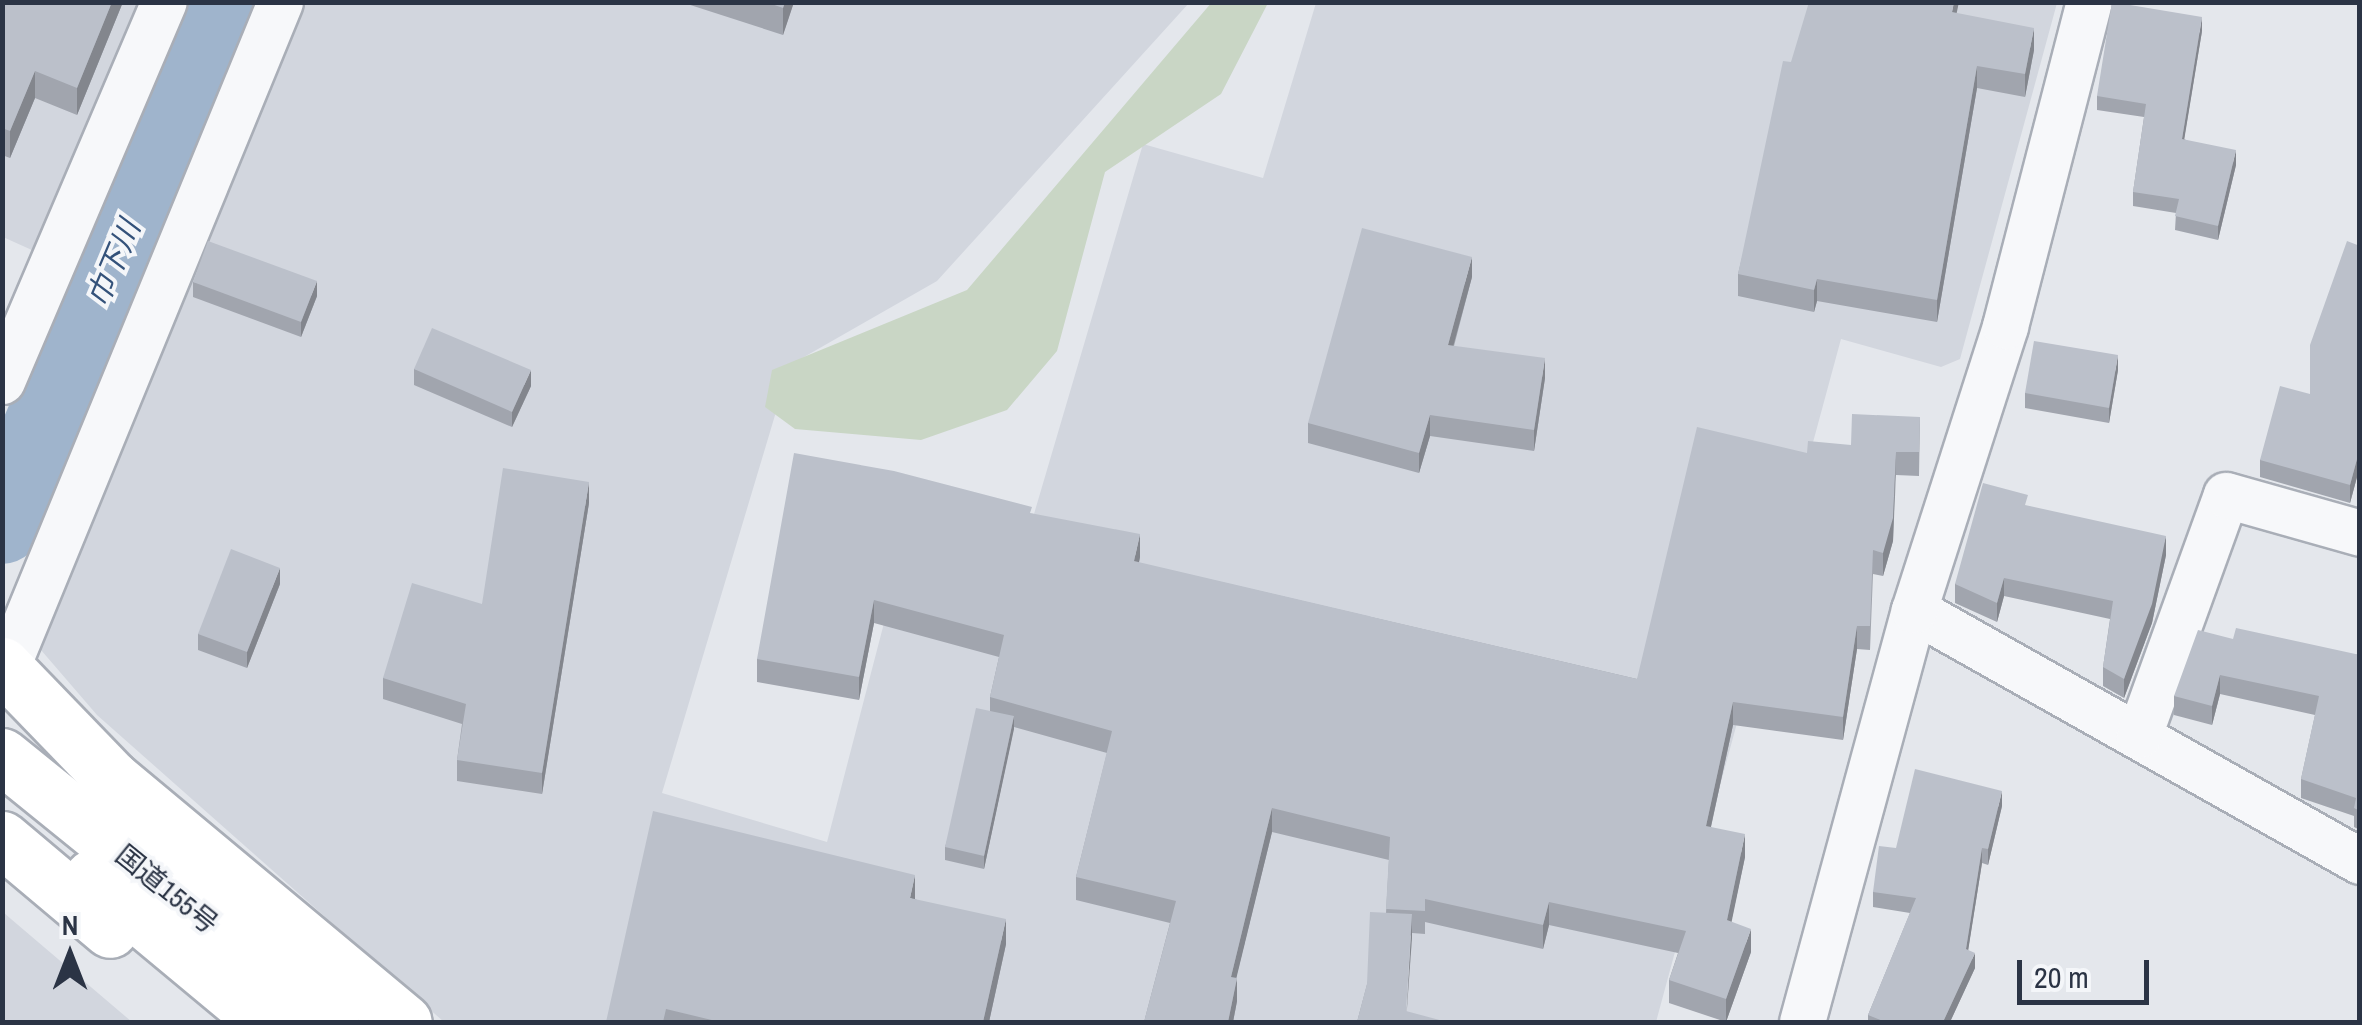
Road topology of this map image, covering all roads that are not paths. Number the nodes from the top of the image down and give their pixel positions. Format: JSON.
{"nodes":[{"id":1,"x":164,"y":2,"type":"edge"},
{"id":2,"x":280,"y":2,"type":"edge"},
{"id":3,"x":2088,"y":2,"type":"edge"},
{"id":4,"x":2,"y":381,"type":"edge"},
{"id":5,"x":2360,"y":533,"type":"edge"},
{"id":6,"x":1914,"y":610,"type":"junction"},
{"id":7,"x":4,"y":667,"type":"edge"},
{"id":8,"x":2139,"y":735,"type":"junction"},
{"id":9,"x":2,"y":756,"type":"edge"},
{"id":10,"x":2,"y":802,"type":"edge"},
{"id":11,"x":2,"y":839,"type":"edge"},
{"id":12,"x":2360,"y":861,"type":"edge"},
{"id":13,"x":220,"y":1022,"type":"edge"},
{"id":14,"x":266,"y":1022,"type":"edge"},
{"id":15,"x":331,"y":1022,"type":"edge"},
{"id":16,"x":404,"y":1022,"type":"edge"},
{"id":17,"x":1802,"y":1022,"type":"edge"}],
"edges":[{"from":1,"to":4,"type":"street"},
{"from":2,"to":7,"type":"street"},
{"from":3,"to":6,"type":"street"},
{"from":5,"to":8,"type":"street"},
{"from":6,"to":8,"type":"street"},
{"from":6,"to":17,"type":"street"},
{"from":7,"to":16,"type":"highway"},
{"from":8,"to":12,"type":"street"},
{"from":9,"to":15,"type":"highway","name":"国道155号"},
{"from":10,"to":14,"type":"highway","name":"国道155号"},
{"from":11,"to":13,"type":"highway"}]}
